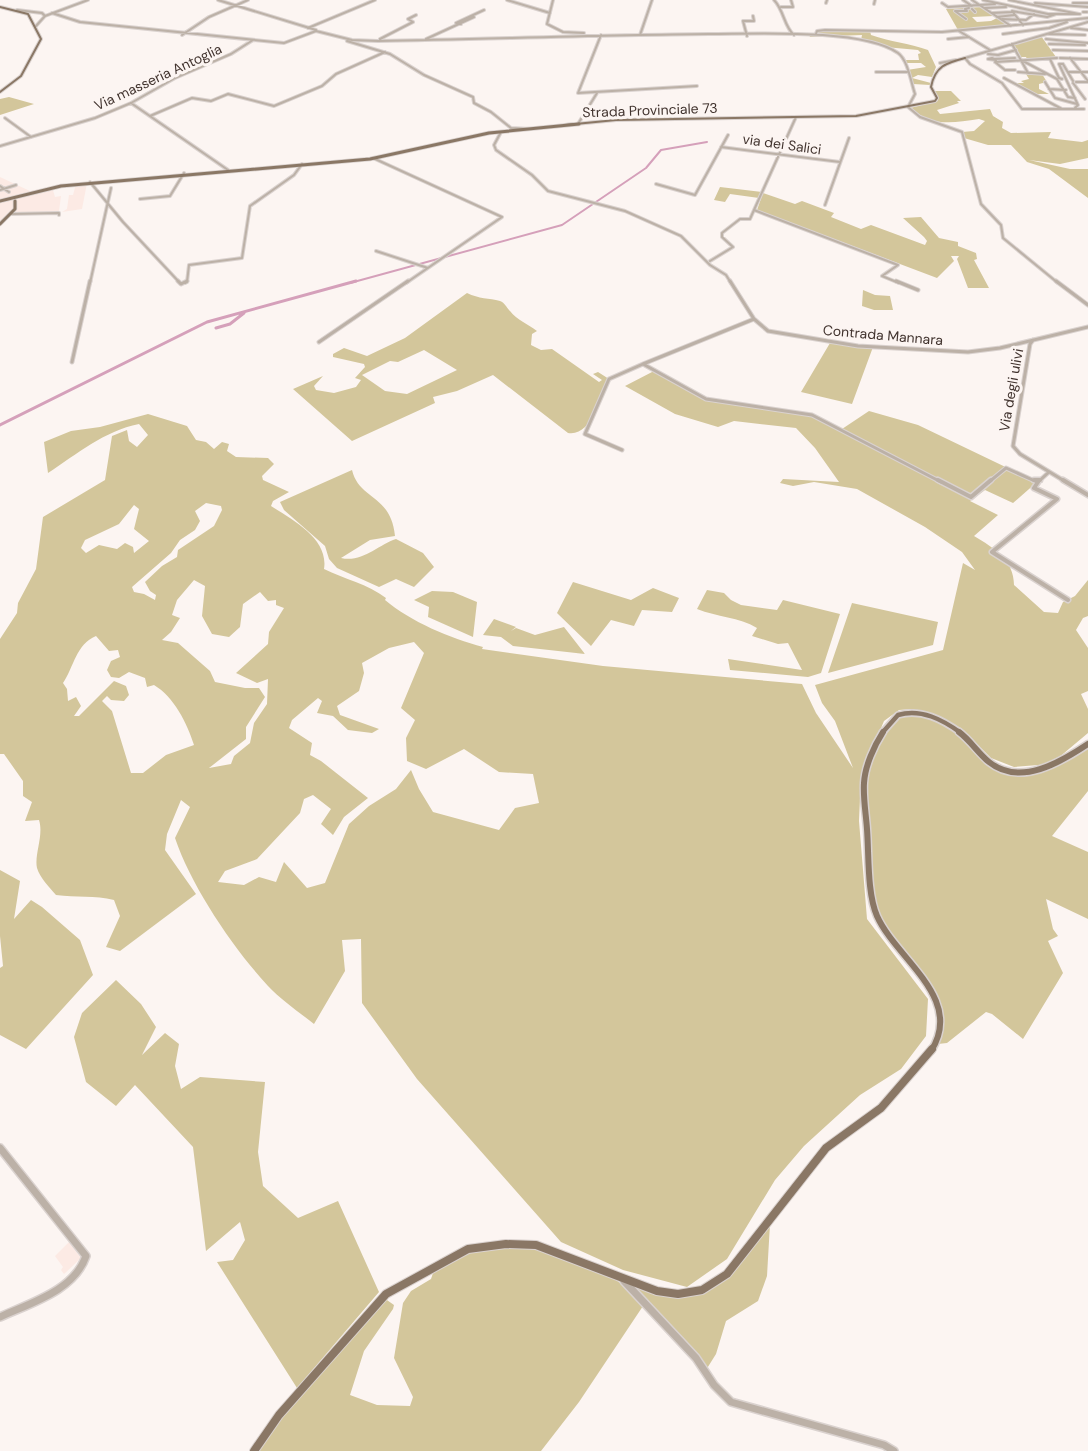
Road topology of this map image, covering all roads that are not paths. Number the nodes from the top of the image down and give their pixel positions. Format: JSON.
{"nodes":[{"id":1,"x":88,"y":0,"type":"edge"},
{"id":2,"x":218,"y":0,"type":"edge"},
{"id":3,"x":248,"y":0,"type":"edge"},
{"id":4,"x":375,"y":0,"type":"edge"},
{"id":5,"x":507,"y":0,"type":"edge"},
{"id":6,"x":553,"y":0,"type":"edge"},
{"id":7,"x":652,"y":0,"type":"edge"},
{"id":8,"x":774,"y":0,"type":"edge"},
{"id":9,"x":791,"y":0,"type":"edge"},
{"id":10,"x":875,"y":0,"type":"edge"},
{"id":11,"x":963,"y":0,"type":"edge"},
{"id":12,"x":972,"y":0,"type":"edge"},
{"id":13,"x":982,"y":0,"type":"edge"},
{"id":14,"x":1051,"y":0,"type":"edge"},
{"id":15,"x":1077,"y":0,"type":"edge"},
{"id":16,"x":991,"y":1,"type":"edge"},
{"id":17,"x":975,"y":2,"type":"junction"},
{"id":18,"x":1013,"y":2,"type":"edge"},
{"id":19,"x":1032,"y":2,"type":"edge"},
{"id":20,"x":1068,"y":2,"type":"edge"},
{"id":21,"x":1087,"y":2,"type":"edge"},
{"id":22,"x":1023,"y":3,"type":"junction"},
{"id":23,"x":874,"y":4,"type":"dead end"},
{"id":24,"x":951,"y":4,"type":"dead end"},
{"id":25,"x":993,"y":4,"type":"junction"},
{"id":26,"x":1000,"y":4,"type":"junction"},
{"id":27,"x":1054,"y":4,"type":"junction"},
{"id":28,"x":980,"y":5,"type":"junction"},
{"id":29,"x":235,"y":6,"type":"junction"},
{"id":30,"x":1084,"y":6,"type":"edge"},
{"id":31,"x":0,"y":7,"type":"edge"},
{"id":32,"x":781,"y":7,"type":"junction"},
{"id":33,"x":971,"y":7,"type":"junction"},
{"id":34,"x":997,"y":7,"type":"junction"},
{"id":35,"x":1017,"y":7,"type":"junction"},
{"id":36,"x":1043,"y":7,"type":"junction"},
{"id":37,"x":1072,"y":7,"type":"junction"},
{"id":38,"x":984,"y":8,"type":"junction"},
{"id":39,"x":1024,"y":8,"type":"junction"},
{"id":40,"x":1062,"y":8,"type":"junction"},
{"id":41,"x":1052,"y":9,"type":"junction"},
{"id":42,"x":18,"y":10,"type":"junction"},
{"id":43,"x":484,"y":10,"type":"dead end"},
{"id":44,"x":1038,"y":11,"type":"junction"},
{"id":45,"x":1005,"y":12,"type":"junction"},
{"id":46,"x":1019,"y":12,"type":"junction"},
{"id":47,"x":550,"y":13,"type":"junction"},
{"id":48,"x":1013,"y":13,"type":"junction"},
{"id":49,"x":1046,"y":13,"type":"junction"},
{"id":50,"x":50,"y":14,"type":"junction"},
{"id":51,"x":43,"y":15,"type":"junction"},
{"id":52,"x":416,"y":15,"type":"dead end"},
{"id":53,"x":1032,"y":15,"type":"junction"},
{"id":54,"x":1055,"y":15,"type":"junction"},
{"id":55,"x":753,"y":16,"type":"dead end"},
{"id":56,"x":954,"y":16,"type":"dead end"},
{"id":57,"x":961,"y":16,"type":"junction"},
{"id":58,"x":967,"y":16,"type":"dead end"},
{"id":59,"x":995,"y":16,"type":"junction"},
{"id":60,"x":474,"y":17,"type":"dead end"},
{"id":61,"x":1029,"y":18,"type":"junction"},
{"id":62,"x":1016,"y":19,"type":"junction"},
{"id":63,"x":1086,"y":19,"type":"edge"},
{"id":64,"x":966,"y":20,"type":"dead end"},
{"id":65,"x":1002,"y":20,"type":"junction"},
{"id":66,"x":1072,"y":20,"type":"junction"},
{"id":67,"x":1043,"y":21,"type":"junction"},
{"id":68,"x":1064,"y":21,"type":"junction"},
{"id":69,"x":1054,"y":22,"type":"junction"},
{"id":70,"x":1067,"y":22,"type":"junction"},
{"id":71,"x":461,"y":24,"type":"junction"},
{"id":72,"x":1060,"y":24,"type":"junction"},
{"id":73,"x":1023,"y":25,"type":"junction"},
{"id":74,"x":35,"y":26,"type":"junction"},
{"id":75,"x":1007,"y":26,"type":"junction"},
{"id":76,"x":1012,"y":26,"type":"junction"},
{"id":77,"x":1078,"y":26,"type":"junction"},
{"id":78,"x":998,"y":27,"type":"junction"},
{"id":79,"x":1027,"y":27,"type":"junction"},
{"id":80,"x":1051,"y":27,"type":"junction"},
{"id":81,"x":308,"y":28,"type":"junction"},
{"id":82,"x":958,"y":30,"type":"junction"},
{"id":83,"x":1066,"y":30,"type":"junction"},
{"id":84,"x":1087,"y":30,"type":"edge"},
{"id":85,"x":316,"y":31,"type":"junction"},
{"id":86,"x":1034,"y":31,"type":"junction"},
{"id":87,"x":1017,"y":32,"type":"junction"},
{"id":88,"x":816,"y":34,"type":"junction"},
{"id":89,"x":1046,"y":34,"type":"junction"},
{"id":90,"x":1075,"y":34,"type":"junction"},
{"id":91,"x":182,"y":35,"type":"junction"},
{"id":92,"x":602,"y":35,"type":"junction"},
{"id":93,"x":640,"y":35,"type":"junction"},
{"id":94,"x":794,"y":35,"type":"junction"},
{"id":95,"x":747,"y":36,"type":"junction"},
{"id":96,"x":339,"y":37,"type":"junction"},
{"id":97,"x":969,"y":37,"type":"junction"},
{"id":98,"x":948,"y":39,"type":"dead end"},
{"id":99,"x":1029,"y":39,"type":"junction"},
{"id":100,"x":1047,"y":39,"type":"junction"},
{"id":101,"x":253,"y":40,"type":"junction"},
{"id":102,"x":378,"y":40,"type":"junction"},
{"id":103,"x":424,"y":40,"type":"junction"},
{"id":104,"x":1063,"y":40,"type":"junction"},
{"id":105,"x":1075,"y":41,"type":"junction"},
{"id":106,"x":1087,"y":41,"type":"edge"},
{"id":107,"x":1012,"y":44,"type":"junction"},
{"id":108,"x":1004,"y":46,"type":"junction"},
{"id":109,"x":1052,"y":47,"type":"junction"},
{"id":110,"x":1069,"y":48,"type":"junction"},
{"id":111,"x":1080,"y":48,"type":"junction"},
{"id":112,"x":994,"y":49,"type":"junction"},
{"id":113,"x":1015,"y":50,"type":"junction"},
{"id":114,"x":386,"y":52,"type":"junction"},
{"id":115,"x":988,"y":52,"type":"junction"},
{"id":116,"x":1005,"y":53,"type":"junction"},
{"id":117,"x":938,"y":58,"type":"dead end"},
{"id":118,"x":965,"y":58,"type":"junction"},
{"id":119,"x":1051,"y":58,"type":"junction"},
{"id":120,"x":1060,"y":58,"type":"junction"},
{"id":121,"x":1088,"y":59,"type":"edge"},
{"id":122,"x":956,"y":60,"type":"junction"},
{"id":123,"x":994,"y":60,"type":"junction"},
{"id":124,"x":1022,"y":60,"type":"junction"},
{"id":125,"x":1032,"y":60,"type":"junction"},
{"id":126,"x":1038,"y":60,"type":"junction"},
{"id":127,"x":1072,"y":60,"type":"junction"},
{"id":128,"x":1010,"y":64,"type":"dead end"},
{"id":129,"x":1034,"y":67,"type":"junction"},
{"id":130,"x":1078,"y":68,"type":"junction"},
{"id":131,"x":1005,"y":70,"type":"junction"},
{"id":132,"x":1016,"y":71,"type":"junction"},
{"id":133,"x":1043,"y":71,"type":"junction"},
{"id":134,"x":876,"y":72,"type":"dead end"},
{"id":135,"x":907,"y":72,"type":"junction"},
{"id":136,"x":1068,"y":72,"type":"junction"},
{"id":137,"x":1081,"y":72,"type":"junction"},
{"id":138,"x":1088,"y":72,"type":"edge"},
{"id":139,"x":1028,"y":73,"type":"junction"},
{"id":140,"x":1048,"y":74,"type":"junction"},
{"id":141,"x":1084,"y":75,"type":"junction"},
{"id":142,"x":1004,"y":78,"type":"junction"},
{"id":143,"x":996,"y":79,"type":"junction"},
{"id":144,"x":1059,"y":81,"type":"junction"},
{"id":145,"x":1012,"y":82,"type":"junction"},
{"id":146,"x":1045,"y":82,"type":"dead end"},
{"id":147,"x":1071,"y":82,"type":"junction"},
{"id":148,"x":1088,"y":82,"type":"edge"},
{"id":149,"x":697,"y":86,"type":"dead end"},
{"id":150,"x":1049,"y":89,"type":"junction"},
{"id":151,"x":1064,"y":90,"type":"junction"},
{"id":152,"x":1071,"y":91,"type":"junction"},
{"id":153,"x":0,"y":92,"type":"edge"},
{"id":154,"x":597,"y":93,"type":"junction"},
{"id":155,"x":1075,"y":99,"type":"junction"},
{"id":156,"x":1087,"y":99,"type":"edge"},
{"id":157,"x":131,"y":103,"type":"junction"},
{"id":158,"x":1077,"y":104,"type":"junction"},
{"id":159,"x":908,"y":107,"type":"junction"},
{"id":160,"x":1084,"y":109,"type":"edge"},
{"id":161,"x":150,"y":116,"type":"junction"},
{"id":162,"x":796,"y":117,"type":"junction"},
{"id":163,"x":5,"y":118,"type":"dead end"},
{"id":164,"x":578,"y":124,"type":"junction"},
{"id":165,"x":530,"y":129,"type":"junction"},
{"id":166,"x":501,"y":132,"type":"junction"},
{"id":167,"x":728,"y":135,"type":"dead end"},
{"id":168,"x":31,"y":137,"type":"junction"},
{"id":169,"x":849,"y":138,"type":"dead end"},
{"id":170,"x":0,"y":146,"type":"edge"},
{"id":171,"x":721,"y":147,"type":"junction"},
{"id":172,"x":780,"y":154,"type":"junction"},
{"id":173,"x":374,"y":158,"type":"junction"},
{"id":174,"x":840,"y":162,"type":"junction"},
{"id":175,"x":302,"y":164,"type":"junction"},
{"id":176,"x":228,"y":170,"type":"junction"},
{"id":177,"x":184,"y":173,"type":"junction"},
{"id":178,"x":90,"y":182,"type":"junction"},
{"id":179,"x":656,"y":184,"type":"dead end"},
{"id":180,"x":16,"y":185,"type":"dead end"},
{"id":181,"x":0,"y":188,"type":"edge"},
{"id":182,"x":4,"y":188,"type":"junction"},
{"id":183,"x":111,"y":188,"type":"dead end"},
{"id":184,"x":9,"y":192,"type":"dead end"},
{"id":185,"x":31,"y":192,"type":"junction"},
{"id":186,"x":36,"y":199,"type":"dead end"},
{"id":187,"x":140,"y":199,"type":"dead end"},
{"id":188,"x":0,"y":201,"type":"edge"},
{"id":189,"x":13,"y":201,"type":"junction"},
{"id":190,"x":107,"y":204,"type":"junction"},
{"id":191,"x":825,"y":205,"type":"dead end"},
{"id":192,"x":754,"y":210,"type":"junction"},
{"id":193,"x":11,"y":214,"type":"junction"},
{"id":194,"x":59,"y":215,"type":"dead end"},
{"id":195,"x":0,"y":224,"type":"edge"},
{"id":196,"x":376,"y":251,"type":"dead end"},
{"id":197,"x":710,"y":261,"type":"junction"},
{"id":198,"x":428,"y":268,"type":"junction"},
{"id":199,"x":918,"y":290,"type":"dead end"},
{"id":200,"x":1088,"y":306,"type":"edge"},
{"id":201,"x":754,"y":319,"type":"junction"},
{"id":202,"x":1088,"y":327,"type":"edge"},
{"id":203,"x":1035,"y":338,"type":"junction"},
{"id":204,"x":319,"y":342,"type":"dead end"},
{"id":205,"x":72,"y":362,"type":"dead end"},
{"id":206,"x":643,"y":364,"type":"junction"},
{"id":207,"x":622,"y":450,"type":"dead end"},
{"id":208,"x":1050,"y":472,"type":"junction"},
{"id":209,"x":1038,"y":482,"type":"junction"},
{"id":210,"x":1088,"y":495,"type":"edge"},
{"id":211,"x":1068,"y":600,"type":"dead end"},
{"id":212,"x":1088,"y":744,"type":"edge"},
{"id":213,"x":0,"y":1148,"type":"edge"},
{"id":214,"x":621,"y":1276,"type":"junction"},
{"id":215,"x":0,"y":1317,"type":"edge"},
{"id":216,"x":254,"y":1451,"type":"edge"},
{"id":217,"x":894,"y":1451,"type":"edge"}],
"edges":[{"from":1,"to":50,"type":"street"},
{"from":2,"to":29,"type":"street"},
{"from":3,"to":29,"type":"street"},
{"from":4,"to":81,"type":"street"},
{"from":5,"to":47,"type":"street"},
{"from":6,"to":47,"type":"street"},
{"from":7,"to":93,"type":"street"},
{"from":8,"to":32,"type":"street"},
{"from":9,"to":32,"type":"street"},
{"from":10,"to":23,"type":"street"},
{"from":11,"to":33,"type":"street"},
{"from":12,"to":17,"type":"street"},
{"from":13,"to":16,"type":"street"},
{"from":14,"to":27,"type":"street"},
{"from":15,"to":30,"type":"street"},
{"from":16,"to":17,"type":"street"},
{"from":16,"to":18,"type":"street"},
{"from":16,"to":25,"type":"street"},
{"from":16,"to":26,"type":"street"},
{"from":17,"to":28,"type":"street"},
{"from":17,"to":33,"type":"street"},
{"from":18,"to":19,"type":"street"},
{"from":18,"to":22,"type":"street"},
{"from":18,"to":26,"type":"street"},
{"from":18,"to":34,"type":"street"},
{"from":18,"to":35,"type":"street"},
{"from":18,"to":48,"type":"street"},
{"from":19,"to":22,"type":"street"},
{"from":19,"to":27,"type":"street"},
{"from":19,"to":36,"type":"street"},
{"from":19,"to":39,"type":"street"},
{"from":20,"to":37,"type":"street"},
{"from":21,"to":30,"type":"street"},
{"from":22,"to":35,"type":"street"},
{"from":24,"to":33,"type":"street"},
{"from":25,"to":26,"type":"street"},
{"from":25,"to":28,"type":"street"},
{"from":25,"to":34,"type":"street"},
{"from":27,"to":40,"type":"street"},
{"from":28,"to":33,"type":"street"},
{"from":28,"to":38,"type":"street"},
{"from":29,"to":81,"type":"street"},
{"from":29,"to":91,"type":"street"},
{"from":30,"to":37,"type":"street"},
{"from":30,"to":37,"type":"street"},
{"from":30,"to":37,"type":"street"},
{"from":30,"to":63,"type":"street"},
{"from":31,"to":42,"type":"main road"},
{"from":32,"to":94,"type":"street"},
{"from":33,"to":57,"type":"street"},
{"from":34,"to":38,"type":"street"},
{"from":34,"to":45,"type":"street"},
{"from":35,"to":39,"type":"street"},
{"from":35,"to":48,"type":"street"},
{"from":36,"to":41,"type":"street"},
{"from":36,"to":44,"type":"street"},
{"from":37,"to":40,"type":"street"},
{"from":38,"to":59,"type":"street"},
{"from":39,"to":44,"type":"street"},
{"from":39,"to":46,"type":"street"},
{"from":40,"to":41,"type":"street"},
{"from":40,"to":54,"type":"street"},
{"from":40,"to":63,"type":"street"},
{"from":41,"to":49,"type":"street"},
{"from":42,"to":51,"type":"street"},
{"from":42,"to":74,"type":"main road"},
{"from":43,"to":71,"type":"street"},
{"from":44,"to":49,"type":"street"},
{"from":44,"to":53,"type":"street"},
{"from":45,"to":48,"type":"street"},
{"from":45,"to":59,"type":"street"},
{"from":46,"to":48,"type":"street"},
{"from":46,"to":53,"type":"street"},
{"from":47,"to":92,"type":"street"},
{"from":48,"to":59,"type":"street"},
{"from":48,"to":61,"type":"street"},
{"from":48,"to":62,"type":"street"},
{"from":49,"to":54,"type":"street"},
{"from":49,"to":67,"type":"street"},
{"from":50,"to":51,"type":"street"},
{"from":50,"to":91,"type":"street"},
{"from":51,"to":74,"type":"street"},
{"from":52,"to":102,"type":"street"},
{"from":53,"to":61,"type":"street"},
{"from":53,"to":67,"type":"street"},
{"from":54,"to":63,"type":"street"},
{"from":54,"to":67,"type":"street"},
{"from":55,"to":95,"type":"street"},
{"from":56,"to":57,"type":"street"},
{"from":57,"to":58,"type":"street"},
{"from":57,"to":64,"type":"street"},
{"from":59,"to":65,"type":"street"},
{"from":60,"to":71,"type":"street"},
{"from":61,"to":62,"type":"street"},
{"from":61,"to":67,"type":"street"},
{"from":62,"to":65,"type":"street"},
{"from":62,"to":73,"type":"street"},
{"from":63,"to":66,"type":"street"},
{"from":63,"to":77,"type":"street"},
{"from":63,"to":84,"type":"street"},
{"from":65,"to":76,"type":"street"},
{"from":66,"to":68,"type":"street"},
{"from":66,"to":77,"type":"street"},
{"from":67,"to":69,"type":"street"},
{"from":67,"to":73,"type":"street"},
{"from":67,"to":80,"type":"street"},
{"from":68,"to":69,"type":"street"},
{"from":68,"to":70,"type":"street"},
{"from":69,"to":72,"type":"street"},
{"from":70,"to":72,"type":"street"},
{"from":70,"to":77,"type":"street"},
{"from":71,"to":103,"type":"street"},
{"from":72,"to":80,"type":"street"},
{"from":72,"to":83,"type":"street"},
{"from":73,"to":76,"type":"street"},
{"from":73,"to":79,"type":"street"},
{"from":74,"to":153,"type":"main road"},
{"from":75,"to":76,"type":"street"},
{"from":75,"to":78,"type":"street"},
{"from":75,"to":87,"type":"street"},
{"from":76,"to":79,"type":"street"},
{"from":77,"to":83,"type":"street"},
{"from":77,"to":84,"type":"street"},
{"from":77,"to":90,"type":"street"},
{"from":78,"to":82,"type":"street"},
{"from":78,"to":87,"type":"street"},
{"from":79,"to":86,"type":"street"},
{"from":80,"to":83,"type":"street"},
{"from":80,"to":86,"type":"street"},
{"from":81,"to":85,"type":"street"},
{"from":82,"to":88,"type":"street"},
{"from":82,"to":97,"type":"street"},
{"from":83,"to":89,"type":"street"},
{"from":83,"to":89,"type":"street"},
{"from":83,"to":90,"type":"street"},
{"from":84,"to":106,"type":"street"},
{"from":85,"to":96,"type":"street"},
{"from":85,"to":101,"type":"street"},
{"from":86,"to":87,"type":"street"},
{"from":86,"to":89,"type":"street"},
{"from":87,"to":99,"type":"street"},
{"from":88,"to":94,"type":"street"},
{"from":88,"to":135,"type":"street"},
{"from":89,"to":99,"type":"street"},
{"from":89,"to":100,"type":"street"},
{"from":90,"to":106,"type":"street"},
{"from":91,"to":101,"type":"street"},
{"from":92,"to":93,"type":"street"},
{"from":92,"to":103,"type":"street"},
{"from":92,"to":154,"type":"street"},
{"from":93,"to":95,"type":"street"},
{"from":94,"to":95,"type":"street"},
{"from":96,"to":102,"type":"street"},
{"from":96,"to":114,"type":"street"},
{"from":97,"to":98,"type":"street"},
{"from":97,"to":115,"type":"street"},
{"from":99,"to":107,"type":"street"},
{"from":100,"to":104,"type":"street"},
{"from":100,"to":109,"type":"street"},
{"from":101,"to":157,"type":"street","name":"Via masseria Antoglia"},
{"from":102,"to":103,"type":"street"},
{"from":104,"to":105,"type":"street"},
{"from":104,"to":110,"type":"street"},
{"from":105,"to":106,"type":"street"},
{"from":105,"to":111,"type":"street"},
{"from":106,"to":111,"type":"street"},
{"from":106,"to":111,"type":"street"},
{"from":107,"to":108,"type":"street"},
{"from":107,"to":113,"type":"street"},
{"from":108,"to":112,"type":"street"},
{"from":108,"to":113,"type":"street"},
{"from":109,"to":110,"type":"street"},
{"from":109,"to":110,"type":"street"},
{"from":109,"to":120,"type":"street"},
{"from":110,"to":111,"type":"street"},
{"from":110,"to":111,"type":"street"},
{"from":112,"to":115,"type":"street"},
{"from":112,"to":116,"type":"street"},
{"from":113,"to":116,"type":"street"},
{"from":113,"to":124,"type":"street"},
{"from":114,"to":161,"type":"street"},
{"from":114,"to":165,"type":"street"},
{"from":115,"to":116,"type":"street"},
{"from":115,"to":118,"type":"street"},
{"from":115,"to":123,"type":"street"},
{"from":117,"to":122,"type":"street"},
{"from":118,"to":122,"type":"main road","name":"Strada Provinciale 73"},
{"from":118,"to":143,"type":"street"},
{"from":119,"to":120,"type":"street"},
{"from":119,"to":126,"type":"street"},
{"from":119,"to":147,"type":"street"},
{"from":120,"to":127,"type":"street"},
{"from":120,"to":136,"type":"street"},
{"from":120,"to":147,"type":"street"},
{"from":121,"to":127,"type":"street"},
{"from":122,"to":159,"type":"main road","name":"Strada Provinciale 73"},
{"from":123,"to":124,"type":"street"},
{"from":123,"to":131,"type":"street"},
{"from":124,"to":125,"type":"street"},
{"from":124,"to":129,"type":"street"},
{"from":124,"to":139,"type":"street"},
{"from":125,"to":126,"type":"street"},
{"from":125,"to":129,"type":"street"},
{"from":126,"to":133,"type":"street"},
{"from":127,"to":130,"type":"street"},
{"from":128,"to":132,"type":"street"},
{"from":129,"to":133,"type":"street"},
{"from":130,"to":137,"type":"street"},
{"from":130,"to":138,"type":"street"},
{"from":131,"to":132,"type":"street"},
{"from":131,"to":142,"type":"street"},
{"from":132,"to":139,"type":"street"},
{"from":132,"to":145,"type":"street"},
{"from":133,"to":140,"type":"street"},
{"from":134,"to":135,"type":"street"},
{"from":135,"to":159,"type":"street"},
{"from":136,"to":137,"type":"street"},
{"from":136,"to":147,"type":"street"},
{"from":137,"to":138,"type":"street"},
{"from":137,"to":141,"type":"street"},
{"from":138,"to":141,"type":"street"},
{"from":139,"to":140,"type":"street"},
{"from":140,"to":144,"type":"street"},
{"from":141,"to":148,"type":"street"},
{"from":142,"to":143,"type":"street"},
{"from":142,"to":145,"type":"street"},
{"from":143,"to":160,"type":"street"},
{"from":144,"to":147,"type":"street"},
{"from":144,"to":151,"type":"street"},
{"from":145,"to":158,"type":"street"},
{"from":146,"to":150,"type":"street"},
{"from":147,"to":148,"type":"street"},
{"from":147,"to":152,"type":"street"},
{"from":147,"to":156,"type":"street"},
{"from":147,"to":160,"type":"street"},
{"from":149,"to":154,"type":"street"},
{"from":150,"to":151,"type":"street"},
{"from":150,"to":158,"type":"street"},
{"from":151,"to":152,"type":"street"},
{"from":151,"to":155,"type":"street"},
{"from":152,"to":155,"type":"street"},
{"from":154,"to":164,"type":"street"},
{"from":155,"to":158,"type":"street"},
{"from":157,"to":161,"type":"street"},
{"from":157,"to":168,"type":"street","name":"Via masseria Antoglia"},
{"from":159,"to":162,"type":"main road","name":"Strada Provinciale 73"},
{"from":159,"to":200,"type":"street"},
{"from":161,"to":176,"type":"street"},
{"from":162,"to":164,"type":"main road","name":"Strada Provinciale 73"},
{"from":162,"to":172,"type":"street"},
{"from":163,"to":168,"type":"street"},
{"from":164,"to":165,"type":"main road","name":"Strada Provinciale 73"},
{"from":165,"to":166,"type":"main road","name":"Strada Provinciale 73"},
{"from":166,"to":173,"type":"main road","name":"Strada Provinciale 73"},
{"from":166,"to":197,"type":"street","name":"Contrada Mannara"},
{"from":167,"to":171,"type":"street"},
{"from":168,"to":170,"type":"street","name":"Via masseria Antoglia"},
{"from":169,"to":174,"type":"street"},
{"from":171,"to":172,"type":"street","name":"via dei Salici"},
{"from":171,"to":179,"type":"street"},
{"from":172,"to":174,"type":"street","name":"via dei Salici"},
{"from":172,"to":192,"type":"street"},
{"from":173,"to":175,"type":"main road","name":"Strada Provinciale 73"},
{"from":173,"to":198,"type":"street"},
{"from":174,"to":191,"type":"street"},
{"from":175,"to":176,"type":"main road","name":"Strada Provinciale 73"},
{"from":175,"to":190,"type":"street"},
{"from":176,"to":177,"type":"main road","name":"Strada Provinciale 73"},
{"from":177,"to":178,"type":"main road","name":"Strada Provinciale 73"},
{"from":177,"to":187,"type":"street"},
{"from":178,"to":185,"type":"main road","name":"Strada Provinciale 73"},
{"from":178,"to":190,"type":"street"},
{"from":180,"to":182,"type":"street"},
{"from":181,"to":182,"type":"street"},
{"from":182,"to":184,"type":"street"},
{"from":183,"to":190,"type":"street"},
{"from":185,"to":186,"type":"street"},
{"from":185,"to":189,"type":"main road","name":"Strada Provinciale 73"},
{"from":188,"to":189,"type":"main road"},
{"from":189,"to":193,"type":"main road"},
{"from":190,"to":205,"type":"street"},
{"from":192,"to":197,"type":"street"},
{"from":192,"to":199,"type":"street"},
{"from":193,"to":194,"type":"street"},
{"from":193,"to":195,"type":"main road"},
{"from":196,"to":198,"type":"street"},
{"from":197,"to":201,"type":"street","name":"Contrada Mannara"},
{"from":198,"to":204,"type":"street"},
{"from":201,"to":203,"type":"street","name":"Contrada Mannara"},
{"from":201,"to":206,"type":"street"},
{"from":202,"to":203,"type":"street","name":"Via degli ulivi"},
{"from":203,"to":208,"type":"street","name":"Via degli ulivi"},
{"from":206,"to":207,"type":"street"},
{"from":206,"to":209,"type":"street"},
{"from":208,"to":209,"type":"street"},
{"from":208,"to":210,"type":"street","name":"Via degli ulivi"},
{"from":209,"to":211,"type":"street"},
{"from":212,"to":214,"type":"main road"},
{"from":213,"to":215,"type":"street"},
{"from":214,"to":216,"type":"main road"},
{"from":214,"to":217,"type":"street"}]}
